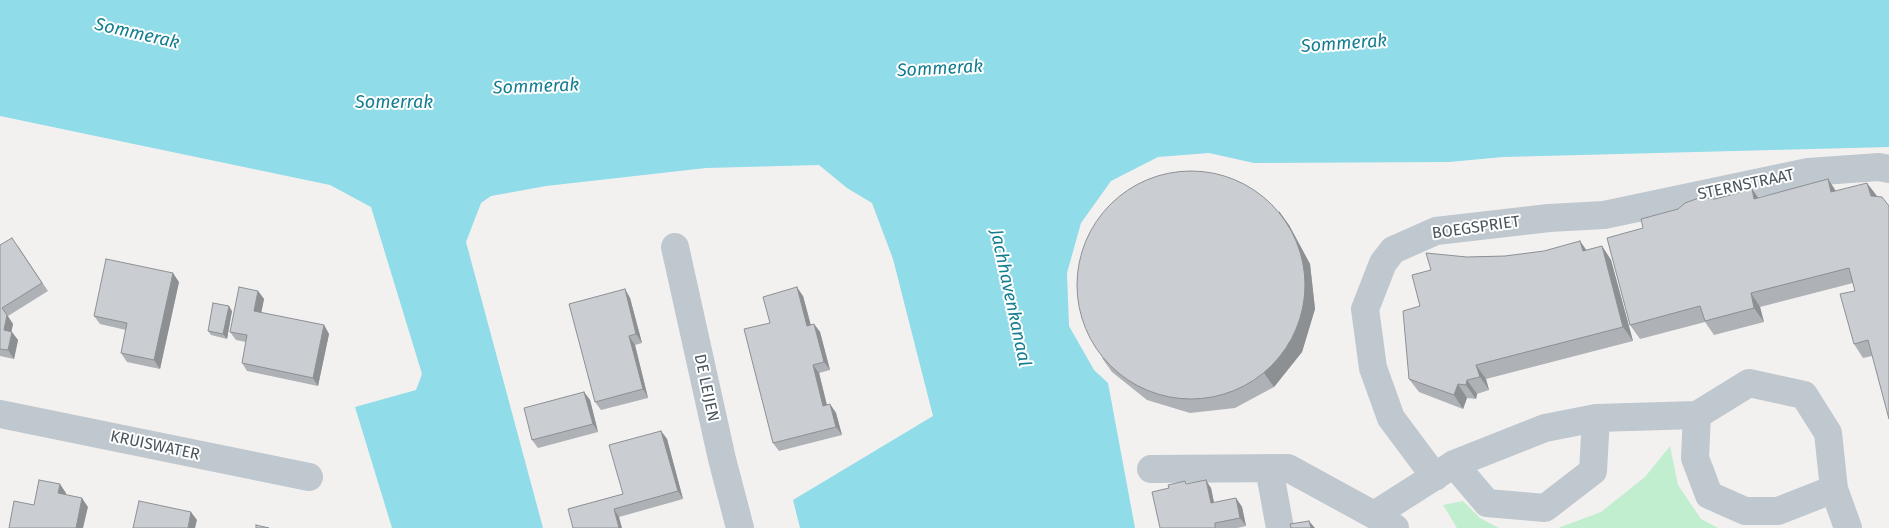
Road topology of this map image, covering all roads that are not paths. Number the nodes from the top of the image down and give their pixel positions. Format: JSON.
{"nodes":[{"id":1,"x":1889,"y":169,"type":"edge"},
{"id":2,"x":1604,"y":215,"type":"joint"},
{"id":3,"x":675,"y":247,"type":"dead end"},
{"id":4,"x":0,"y":414,"type":"edge"},
{"id":5,"x":1698,"y":415,"type":"junction"},
{"id":6,"x":1596,"y":418,"type":"junction"},
{"id":7,"x":1269,"y":468,"type":"junction"},
{"id":8,"x":1150,"y":469,"type":"dead end"},
{"id":9,"x":1445,"y":471,"type":"junction"},
{"id":10,"x":309,"y":477,"type":"dead end"},
{"id":11,"x":1834,"y":489,"type":"junction"},
{"id":12,"x":1384,"y":521,"type":"edge"},
{"id":13,"x":740,"y":528,"type":"edge"},
{"id":14,"x":1280,"y":528,"type":"edge"},
{"id":15,"x":1848,"y":528,"type":"edge"}],
"edges":[{"from":1,"to":2,"type":"street","name":"STERNSTRAAT"},
{"from":2,"to":9,"type":"street","name":"BOEGSPRIET"},
{"from":3,"to":13,"type":"street","name":"DE LEIJEN"},
{"from":4,"to":10,"type":"street","name":"KRUISWATER"},
{"from":5,"to":6,"type":"street"},
{"from":5,"to":11,"type":"street"},
{"from":5,"to":11,"type":"street"},
{"from":6,"to":9,"type":"street"},
{"from":6,"to":9,"type":"street","name":"BOEGSPRIET"},
{"from":7,"to":8,"type":"street"},
{"from":7,"to":12,"type":"street"},
{"from":7,"to":14,"type":"street"},
{"from":9,"to":12,"type":"street"},
{"from":11,"to":15,"type":"street"}]}
